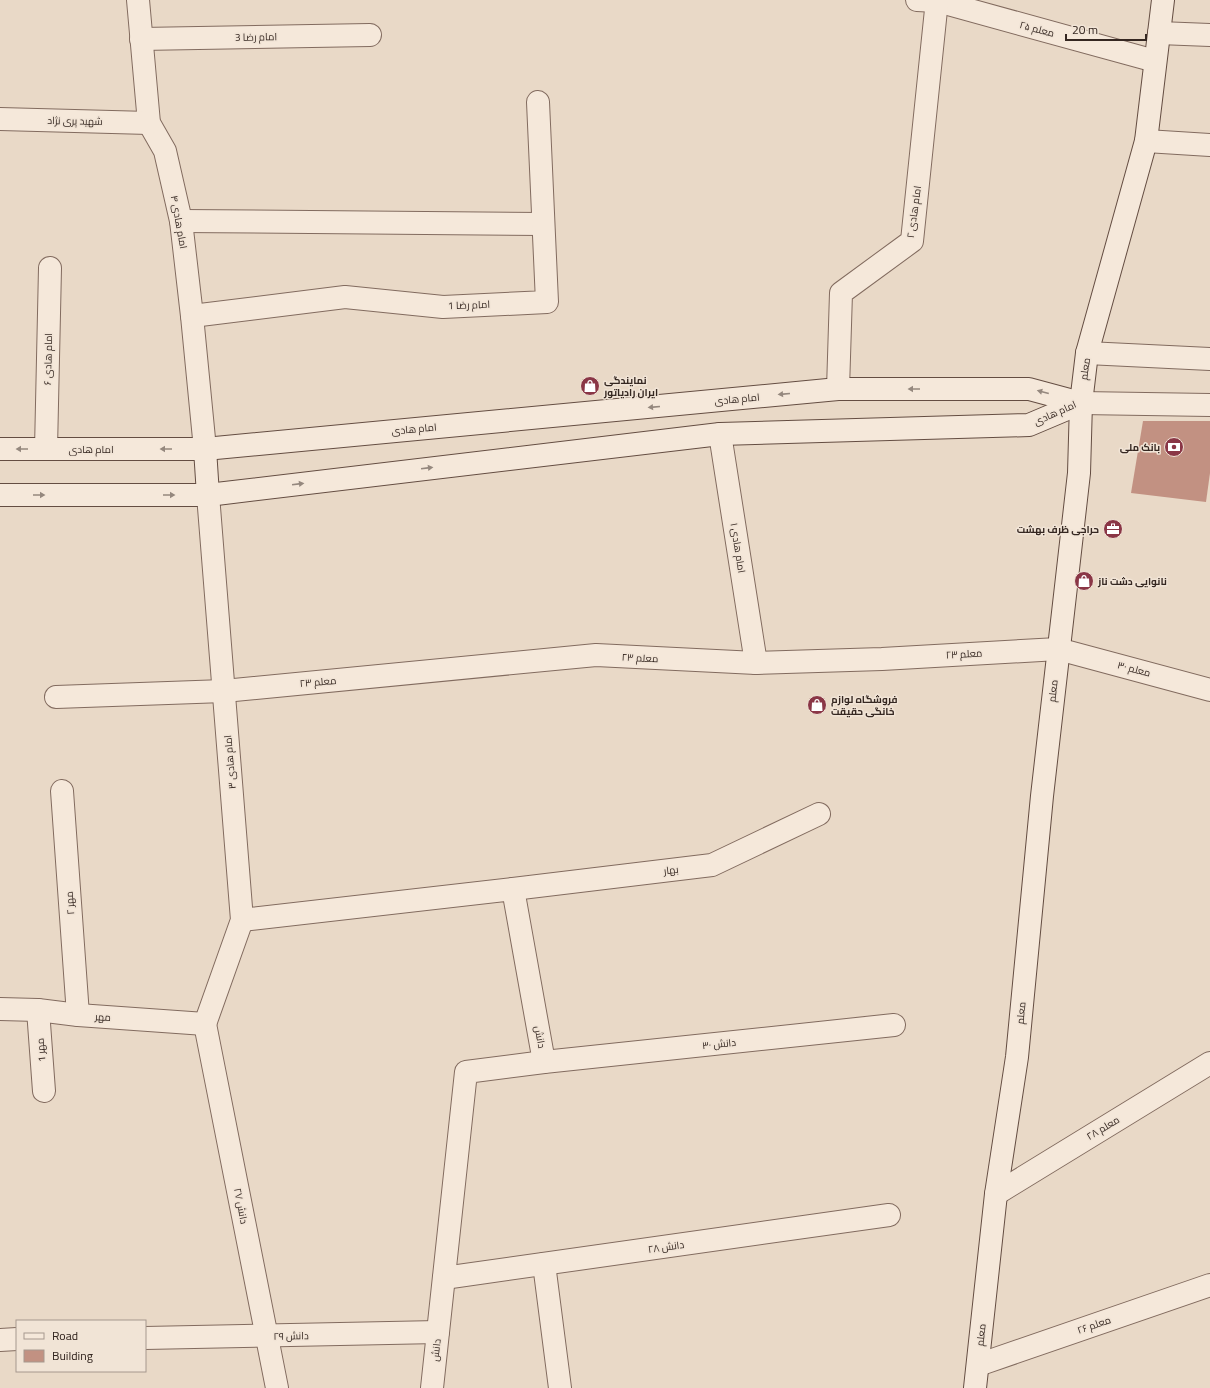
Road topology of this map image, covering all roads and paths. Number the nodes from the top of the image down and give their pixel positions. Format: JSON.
{"nodes":[{"id":1,"x":138,"y":0,"type":"edge"},
{"id":2,"x":930,"y":0,"type":"edge"},
{"id":3,"x":1163,"y":0,"type":"edge"},
{"id":4,"x":1159,"y":33,"type":"junction"},
{"id":5,"x":370,"y":35,"type":"dead end"},
{"id":6,"x":1210,"y":35,"type":"edge"},
{"id":7,"x":141,"y":39,"type":"junction"},
{"id":8,"x":1155,"y":61,"type":"junction"},
{"id":9,"x":538,"y":102,"type":"dead end"},
{"id":10,"x":0,"y":119,"type":"edge"},
{"id":11,"x":150,"y":123,"type":"junction"},
{"id":12,"x":1146,"y":141,"type":"junction"},
{"id":13,"x":1210,"y":145,"type":"edge"},
{"id":14,"x":181,"y":221,"type":"junction"},
{"id":15,"x":543,"y":224,"type":"junction"},
{"id":16,"x":50,"y":268,"type":"dead end"},
{"id":17,"x":192,"y":316,"type":"junction"},
{"id":18,"x":1087,"y":353,"type":"junction"},
{"id":19,"x":1210,"y":359,"type":"edge"},
{"id":20,"x":838,"y":389,"type":"junction"},
{"id":21,"x":1081,"y":403,"type":"junction"},
{"id":22,"x":1210,"y":405,"type":"edge"},
{"id":23,"x":720,"y":434,"type":"junction"},
{"id":24,"x":0,"y":449,"type":"edge"},
{"id":25,"x":46,"y":449,"type":"junction"},
{"id":26,"x":205,"y":449,"type":"junction"},
{"id":27,"x":0,"y":495,"type":"edge"},
{"id":28,"x":208,"y":495,"type":"junction"},
{"id":29,"x":1058,"y":649,"type":"junction"},
{"id":30,"x":756,"y":663,"type":"junction"},
{"id":31,"x":1210,"y":690,"type":"edge"},
{"id":32,"x":224,"y":691,"type":"junction"},
{"id":33,"x":56,"y":698,"type":"dead end"},
{"id":34,"x":62,"y":790,"type":"dead end"},
{"id":35,"x":819,"y":814,"type":"dead end"},
{"id":36,"x":513,"y":889,"type":"junction"},
{"id":37,"x":242,"y":920,"type":"junction"},
{"id":38,"x":0,"y":1009,"type":"edge"},
{"id":39,"x":38,"y":1010,"type":"junction"},
{"id":40,"x":78,"y":1015,"type":"junction"},
{"id":41,"x":205,"y":1024,"type":"junction"},
{"id":42,"x":894,"y":1025,"type":"dead end"},
{"id":43,"x":544,"y":1062,"type":"junction"},
{"id":44,"x":1210,"y":1063,"type":"edge"},
{"id":45,"x":44,"y":1091,"type":"dead end"},
{"id":46,"x":996,"y":1194,"type":"junction"},
{"id":47,"x":889,"y":1216,"type":"dead end"},
{"id":48,"x":544,"y":1264,"type":"junction"},
{"id":49,"x":444,"y":1278,"type":"junction"},
{"id":50,"x":1210,"y":1285,"type":"edge"},
{"id":51,"x":438,"y":1332,"type":"junction"},
{"id":52,"x":266,"y":1336,"type":"junction"},
{"id":53,"x":146,"y":1338,"type":"edge"},
{"id":54,"x":16,"y":1339,"type":"edge"},
{"id":55,"x":0,"y":1340,"type":"edge"},
{"id":56,"x":978,"y":1365,"type":"junction"},
{"id":57,"x":277,"y":1388,"type":"edge"},
{"id":58,"x":432,"y":1388,"type":"edge"},
{"id":59,"x":560,"y":1388,"type":"edge"},
{"id":60,"x":975,"y":1388,"type":"edge"}],
"edges":[{"from":1,"to":7,"type":"street","name":"امام هادی ۴"},
{"from":2,"to":8,"type":"street","name":"معلم ۲۵"},
{"from":2,"to":20,"type":"street","name":"امام هادی ٢"},
{"from":3,"to":4,"type":"street","name":"معلم"},
{"from":4,"to":6,"type":"street"},
{"from":4,"to":8,"type":"street","name":"معلم"},
{"from":5,"to":7,"type":"street","name":"امام رضا 3"},
{"from":7,"to":11,"type":"street","name":"امام هادی ۴"},
{"from":8,"to":12,"type":"street","name":"معلم"},
{"from":9,"to":15,"type":"street","name":"امام رضا 1"},
{"from":10,"to":11,"type":"street","name":"شهید پری نژاد"},
{"from":11,"to":14,"type":"street","name":"امام هادی ۴"},
{"from":12,"to":13,"type":"street"},
{"from":12,"to":18,"type":"street","name":"معلم"},
{"from":14,"to":15,"type":"street"},
{"from":14,"to":17,"type":"street","name":"امام هادی ۴"},
{"from":15,"to":17,"type":"street","name":"امام رضا 1"},
{"from":16,"to":25,"type":"street","name":"امام هادی ۶"},
{"from":17,"to":26,"type":"street","name":"امام هادی ۴"},
{"from":18,"to":19,"type":"street"},
{"from":18,"to":21,"type":"street","name":"معلم"},
{"from":21,"to":20,"type":"street","name":"امام هادی","one_way":true},
{"from":20,"to":26,"type":"street","name":"امام هادی","one_way":true},
{"from":21,"to":22,"type":"street"},
{"from":21,"to":23,"type":"street","name":"امام هادی"},
{"from":21,"to":29,"type":"street","name":"معلم"},
{"from":28,"to":23,"type":"street","name":"امام هادی","one_way":true},
{"from":23,"to":30,"type":"street","name":"امام هادی ١"},
{"from":25,"to":24,"type":"street","name":"امام هادی","one_way":true},
{"from":26,"to":25,"type":"street","name":"امام هادی","one_way":true},
{"from":26,"to":28,"type":"street","name":"امام هادی ۴"},
{"from":27,"to":28,"type":"street","name":"امام هادی","one_way":true},
{"from":28,"to":32,"type":"street","name":"امام هادی ٣"},
{"from":29,"to":30,"type":"street","name":"معلم ۲۳"},
{"from":29,"to":31,"type":"street","name":"معلم ۳۰"},
{"from":29,"to":46,"type":"street","name":"معلم"},
{"from":30,"to":32,"type":"street","name":"معلم ۲۳"},
{"from":32,"to":33,"type":"street","name":"معلم ۲۳"},
{"from":32,"to":37,"type":"street","name":"امام هادی ٣"},
{"from":34,"to":40,"type":"street","name":"مهر ۲"},
{"from":35,"to":36,"type":"street","name":"بهار"},
{"from":36,"to":37,"type":"street"},
{"from":36,"to":43,"type":"street","name":"دانش"},
{"from":37,"to":41,"type":"street","name":"امام هادی ٣"},
{"from":38,"to":39,"type":"street","name":"مهر"},
{"from":39,"to":40,"type":"street","name":"مهر"},
{"from":39,"to":45,"type":"street","name":"مهر 1"},
{"from":40,"to":41,"type":"street","name":"مهر"},
{"from":41,"to":52,"type":"street","name":"دانش ۲۷"},
{"from":42,"to":43,"type":"street","name":"دانش ۳۰"},
{"from":43,"to":49,"type":"street","name":"دانش"},
{"from":44,"to":46,"type":"street","name":"معلم ۲۸"},
{"from":46,"to":56,"type":"street","name":"معلم"},
{"from":47,"to":48,"type":"street","name":"دانش ۲۸"},
{"from":48,"to":49,"type":"street","name":"دانش ۲۸"},
{"from":48,"to":59,"type":"street"},
{"from":49,"to":51,"type":"street","name":"دانش"},
{"from":50,"to":56,"type":"street","name":"معلم ۲۶"},
{"from":51,"to":52,"type":"street","name":"دانش ٢٩"},
{"from":51,"to":58,"type":"street","name":"دانش"},
{"from":52,"to":53,"type":"street","name":"دانش ٢٩"},
{"from":52,"to":57,"type":"street","name":"دانش ۲۷"},
{"from":54,"to":55,"type":"street"},
{"from":56,"to":60,"type":"street","name":"معلم"}]}
